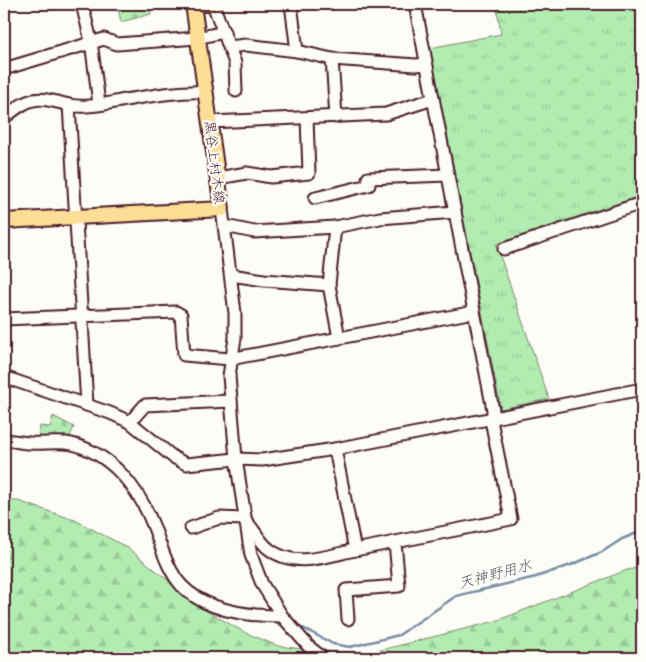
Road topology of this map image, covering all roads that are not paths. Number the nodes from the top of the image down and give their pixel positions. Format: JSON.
{"nodes":[{"id":1,"x":82,"y":4,"type":"edge"},
{"id":2,"x":193,"y":4,"type":"edge"},
{"id":3,"x":212,"y":4,"type":"edge"},
{"id":4,"x":291,"y":4,"type":"edge"},
{"id":5,"x":415,"y":4,"type":"edge"},
{"id":6,"x":224,"y":32,"type":"junction"},
{"id":7,"x":197,"y":38,"type":"junction"},
{"id":8,"x":91,"y":41,"type":"junction"},
{"id":9,"x":229,"y":47,"type":"junction"},
{"id":10,"x":297,"y":50,"type":"junction"},
{"id":11,"x":332,"y":59,"type":"junction"},
{"id":12,"x":426,"y":64,"type":"junction"},
{"id":13,"x":4,"y":69,"type":"edge"},
{"id":14,"x":205,"y":92,"type":"junction"},
{"id":15,"x":236,"y":92,"type":"dead end"},
{"id":16,"x":433,"y":100,"type":"junction"},
{"id":17,"x":99,"y":104,"type":"junction"},
{"id":18,"x":69,"y":105,"type":"junction"},
{"id":19,"x":336,"y":117,"type":"junction"},
{"id":20,"x":4,"y":118,"type":"edge"},
{"id":21,"x":307,"y":118,"type":"junction"},
{"id":22,"x":210,"y":122,"type":"junction"},
{"id":23,"x":448,"y":175,"type":"junction"},
{"id":24,"x":218,"y":178,"type":"junction"},
{"id":25,"x":315,"y":198,"type":"dead end"},
{"id":26,"x":642,"y":203,"type":"edge"},
{"id":27,"x":222,"y":209,"type":"junction"},
{"id":28,"x":455,"y":212,"type":"junction"},
{"id":29,"x":75,"y":218,"type":"junction"},
{"id":30,"x":4,"y":221,"type":"edge"},
{"id":31,"x":225,"y":226,"type":"junction"},
{"id":32,"x":335,"y":227,"type":"junction"},
{"id":33,"x":504,"y":249,"type":"dead end"},
{"id":34,"x":231,"y":275,"type":"junction"},
{"id":35,"x":329,"y":285,"type":"junction"},
{"id":36,"x":474,"y":312,"type":"junction"},
{"id":37,"x":81,"y":315,"type":"junction"},
{"id":38,"x":4,"y":318,"type":"edge"},
{"id":39,"x":339,"y":338,"type":"junction"},
{"id":40,"x":230,"y":359,"type":"junction"},
{"id":41,"x":4,"y":377,"type":"edge"},
{"id":42,"x":642,"y":388,"type":"edge"},
{"id":43,"x":231,"y":400,"type":"junction"},
{"id":44,"x":87,"y":405,"type":"junction"},
{"id":45,"x":493,"y":417,"type":"junction"},
{"id":46,"x":130,"y":422,"type":"junction"},
{"id":47,"x":4,"y":440,"type":"edge"},
{"id":48,"x":335,"y":449,"type":"junction"},
{"id":49,"x":236,"y":459,"type":"junction"},
{"id":50,"x":244,"y":520,"type":"junction"},
{"id":51,"x":191,"y":528,"type":"dead end"},
{"id":52,"x":396,"y":542,"type":"junction"},
{"id":53,"x":355,"y":550,"type":"junction"},
{"id":54,"x":282,"y":616,"type":"junction"},
{"id":55,"x":348,"y":619,"type":"dead end"},
{"id":56,"x":322,"y":658,"type":"edge"}],
"edges":[{"from":1,"to":8,"type":"street"},
{"from":2,"to":3,"type":"main road","name":"黒谷上村木線"},
{"from":2,"to":7,"type":"main road","name":"黒谷上村木線"},
{"from":3,"to":6,"type":"street"},
{"from":4,"to":10,"type":"street"},
{"from":5,"to":12,"type":"street"},
{"from":6,"to":7,"type":"street"},
{"from":6,"to":9,"type":"street"},
{"from":7,"to":8,"type":"street"},
{"from":7,"to":14,"type":"main road","name":"黒谷上村木線"},
{"from":8,"to":13,"type":"street"},
{"from":8,"to":17,"type":"street"},
{"from":9,"to":10,"type":"street"},
{"from":9,"to":15,"type":"street"},
{"from":10,"to":11,"type":"street"},
{"from":11,"to":12,"type":"street"},
{"from":11,"to":19,"type":"street"},
{"from":12,"to":16,"type":"street"},
{"from":14,"to":17,"type":"street"},
{"from":14,"to":22,"type":"main road","name":"黒谷上村木線"},
{"from":16,"to":19,"type":"street"},
{"from":16,"to":23,"type":"street"},
{"from":17,"to":18,"type":"street"},
{"from":18,"to":20,"type":"street"},
{"from":18,"to":29,"type":"street"},
{"from":19,"to":21,"type":"street"},
{"from":21,"to":22,"type":"street"},
{"from":21,"to":24,"type":"street"},
{"from":22,"to":24,"type":"main road","name":"黒谷上村木線"},
{"from":23,"to":25,"type":"street"},
{"from":23,"to":28,"type":"street"},
{"from":24,"to":27,"type":"main road","name":"黒谷上村木線"},
{"from":26,"to":33,"type":"street"},
{"from":27,"to":29,"type":"main road","name":"黒谷上村木線"},
{"from":27,"to":31,"type":"street"},
{"from":28,"to":32,"type":"street"},
{"from":28,"to":36,"type":"street"},
{"from":29,"to":30,"type":"main road","name":"黒谷上村木線"},
{"from":29,"to":37,"type":"street"},
{"from":31,"to":32,"type":"street"},
{"from":31,"to":34,"type":"street"},
{"from":32,"to":35,"type":"street"},
{"from":34,"to":35,"type":"street"},
{"from":34,"to":40,"type":"street"},
{"from":35,"to":39,"type":"street"},
{"from":36,"to":39,"type":"street"},
{"from":36,"to":45,"type":"street"},
{"from":37,"to":38,"type":"street"},
{"from":37,"to":40,"type":"street"},
{"from":37,"to":44,"type":"street"},
{"from":39,"to":40,"type":"street"},
{"from":40,"to":43,"type":"street"},
{"from":41,"to":44,"type":"street"},
{"from":42,"to":45,"type":"street"},
{"from":43,"to":46,"type":"street"},
{"from":43,"to":49,"type":"street"},
{"from":44,"to":46,"type":"street"},
{"from":45,"to":48,"type":"street"},
{"from":45,"to":52,"type":"street"},
{"from":46,"to":49,"type":"street"},
{"from":47,"to":54,"type":"street"},
{"from":48,"to":49,"type":"street"},
{"from":48,"to":53,"type":"street"},
{"from":49,"to":50,"type":"street"},
{"from":50,"to":51,"type":"street"},
{"from":50,"to":53,"type":"street"},
{"from":50,"to":54,"type":"street"},
{"from":52,"to":53,"type":"street"},
{"from":52,"to":55,"type":"street"},
{"from":54,"to":56,"type":"street"}]}
